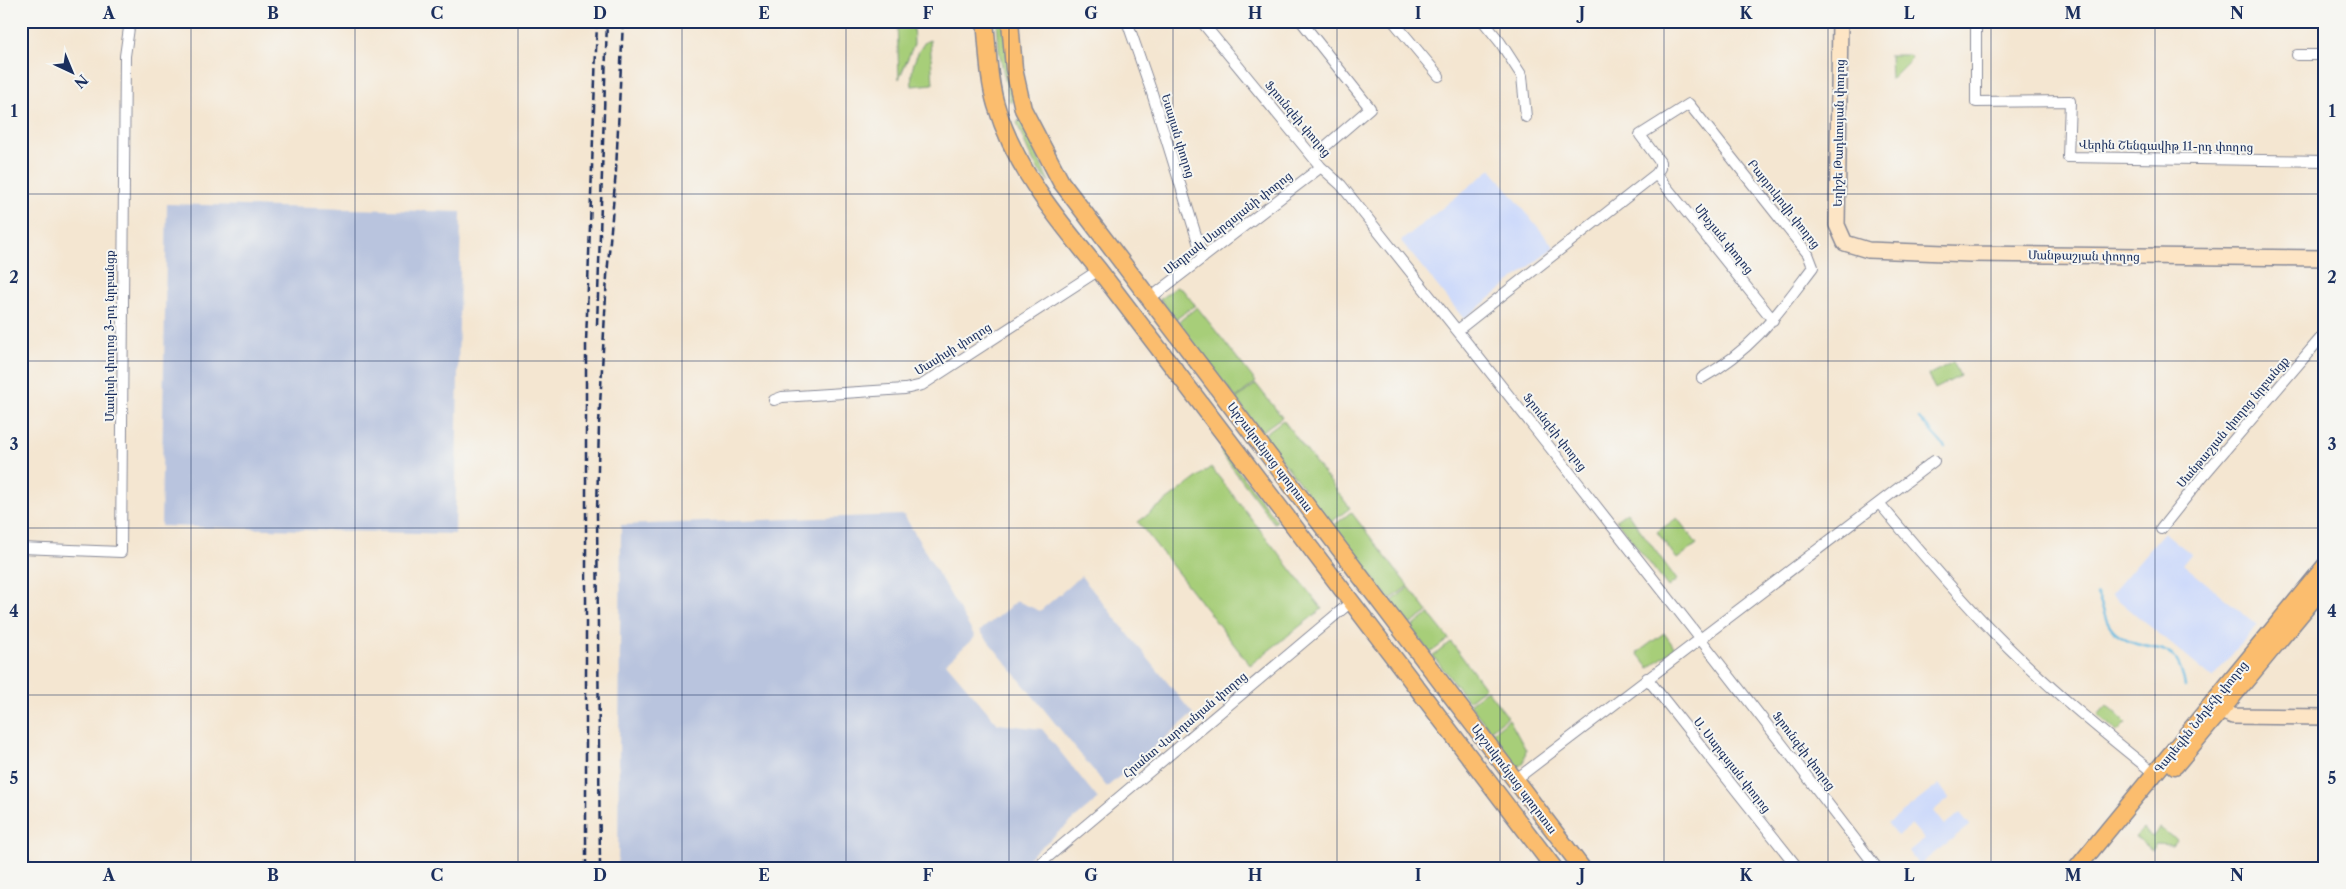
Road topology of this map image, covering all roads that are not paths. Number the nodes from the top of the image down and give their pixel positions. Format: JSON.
{"nodes":[{"id":1,"x":130,"y":21,"type":"edge"},
{"id":2,"x":985,"y":21,"type":"edge"},
{"id":3,"x":1010,"y":21,"type":"edge"},
{"id":4,"x":1127,"y":21,"type":"edge"},
{"id":5,"x":1201,"y":21,"type":"edge"},
{"id":6,"x":1301,"y":21,"type":"edge"},
{"id":7,"x":1393,"y":21,"type":"edge"},
{"id":8,"x":1483,"y":21,"type":"edge"},
{"id":9,"x":1840,"y":21,"type":"edge"},
{"id":10,"x":1976,"y":21,"type":"edge"},
{"id":11,"x":2296,"y":55,"type":"dead end"},
{"id":12,"x":2325,"y":55,"type":"edge"},
{"id":13,"x":1438,"y":76,"type":"dead end"},
{"id":14,"x":1023,"y":109,"type":"junction"},
{"id":15,"x":1000,"y":114,"type":"junction"},
{"id":16,"x":1526,"y":117,"type":"dead end"},
{"id":17,"x":1313,"y":157,"type":"junction"},
{"id":18,"x":2325,"y":161,"type":"edge"},
{"id":19,"x":1321,"y":167,"type":"junction"},
{"id":20,"x":1656,"y":174,"type":"junction"},
{"id":21,"x":1845,"y":243,"type":"joint"},
{"id":22,"x":1118,"y":257,"type":"junction"},
{"id":23,"x":1203,"y":258,"type":"junction"},
{"id":24,"x":2325,"y":258,"type":"edge"},
{"id":25,"x":1099,"y":270,"type":"junction"},
{"id":26,"x":1150,"y":298,"type":"junction"},
{"id":27,"x":1773,"y":320,"type":"junction"},
{"id":28,"x":1458,"y":330,"type":"junction"},
{"id":29,"x":2325,"y":333,"type":"edge"},
{"id":30,"x":1702,"y":378,"type":"dead end"},
{"id":31,"x":774,"y":400,"type":"dead end"},
{"id":32,"x":1934,"y":461,"type":"dead end"},
{"id":33,"x":1879,"y":503,"type":"junction"},
{"id":34,"x":2161,"y":529,"type":"dead end"},
{"id":35,"x":21,"y":548,"type":"edge"},
{"id":36,"x":2325,"y":566,"type":"edge"},
{"id":37,"x":2325,"y":585,"type":"edge"},
{"id":38,"x":1370,"y":588,"type":"junction"},
{"id":39,"x":1351,"y":602,"type":"junction"},
{"id":40,"x":1700,"y":638,"type":"junction"},
{"id":41,"x":1647,"y":678,"type":"junction"},
{"id":42,"x":2214,"y":709,"type":"junction"},
{"id":43,"x":2325,"y":717,"type":"edge"},
{"id":44,"x":2155,"y":774,"type":"junction"},
{"id":45,"x":1515,"y":780,"type":"junction"},
{"id":46,"x":1035,"y":868,"type":"edge"},
{"id":47,"x":1554,"y":868,"type":"edge"},
{"id":48,"x":1582,"y":868,"type":"edge"},
{"id":49,"x":1798,"y":868,"type":"edge"},
{"id":50,"x":1877,"y":868,"type":"edge"},
{"id":51,"x":2077,"y":868,"type":"edge"},
{"id":52,"x":2090,"y":868,"type":"edge"}],
"edges":[{"from":1,"to":35,"type":"street","name":"Մասիսի փողոց 3-րդ նրբանցք"},
{"from":2,"to":15,"type":"main road","name":"Արշակունյաց պողոտա"},
{"from":3,"to":14,"type":"main road","name":"Արշակունյաց պողոտա"},
{"from":4,"to":23,"type":"street","name":"Եսայան փողոց"},
{"from":5,"to":17,"type":"street","name":"Ֆրունզեի փողոց"},
{"from":6,"to":17,"type":"street"},
{"from":7,"to":13,"type":"street"},
{"from":8,"to":16,"type":"street"},
{"from":9,"to":21,"type":"street","name":"Եղիշե Թադևոսյան փողոց"},
{"from":10,"to":18,"type":"street","name":"Վերին Շենգավիթ 11-րդ փողոց"},
{"from":11,"to":12,"type":"street"},
{"from":14,"to":15,"type":"main road"},
{"from":14,"to":22,"type":"main road","name":"Արշակունյաց պողոտա"},
{"from":15,"to":25,"type":"main road","name":"Արշակունյաց պողոտա"},
{"from":17,"to":19,"type":"street","name":"Ֆրունզեի փողոց"},
{"from":19,"to":23,"type":"street","name":"Սեդրակ Սարգսյանի փողոց"},
{"from":19,"to":28,"type":"street","name":"Ֆրունզեի փողոց"},
{"from":20,"to":27,"type":"street","name":"Մխչյան փողոց"},
{"from":20,"to":27,"type":"street","name":"Բայդուկովի փողոց"},
{"from":20,"to":28,"type":"street"},
{"from":21,"to":24,"type":"street","name":"Մանթաշյան փողոց"},
{"from":22,"to":25,"type":"main road"},
{"from":22,"to":26,"type":"main road","name":"Արշակունյաց պողոտա"},
{"from":23,"to":26,"type":"street","name":"Սեդրակ Սարգսյանի փողոց"},
{"from":25,"to":31,"type":"street","name":"Մասիսի փողոց"},
{"from":25,"to":39,"type":"main road","name":"Արշակունյաց պողոտա"},
{"from":26,"to":38,"type":"main road","name":"Արշակունյաց պողոտա"},
{"from":27,"to":30,"type":"street","name":"Բայդուկովի փողոց"},
{"from":28,"to":40,"type":"street","name":"Ֆրունզեի փողոց"},
{"from":29,"to":34,"type":"street","name":"Մանթաշյան փողոց նրբանցք"},
{"from":32,"to":33,"type":"street"},
{"from":33,"to":40,"type":"street"},
{"from":33,"to":44,"type":"street"},
{"from":36,"to":42,"type":"main road","name":"Գարեգին Նժդեհի փողոց"},
{"from":37,"to":42,"type":"main road","name":"Գարեգին Նժդեհի փողոց"},
{"from":38,"to":39,"type":"main road"},
{"from":38,"to":45,"type":"main road","name":"Արշակունյաց պողոտա"},
{"from":39,"to":46,"type":"street","name":"Հրանտ Վարդանյան փողոց"},
{"from":39,"to":47,"type":"main road","name":"Արշակունյաց պողոտա"},
{"from":40,"to":41,"type":"street"},
{"from":40,"to":50,"type":"street","name":"Ֆրունզեի փողոց"},
{"from":41,"to":45,"type":"street"},
{"from":41,"to":49,"type":"street","name":"Ս. Սարգսյան փողոց"},
{"from":42,"to":43,"type":"street"},
{"from":42,"to":44,"type":"main road","name":"Գարեգին Նժդեհի փողոց"},
{"from":42,"to":52,"type":"main road","name":"Գարեգին Նժդեհի փողոց"},
{"from":44,"to":51,"type":"main road","name":"Գարեգին Նժդեհի փողոց"},
{"from":45,"to":48,"type":"main road","name":"Արշակունյաց պողոտա"}]}
